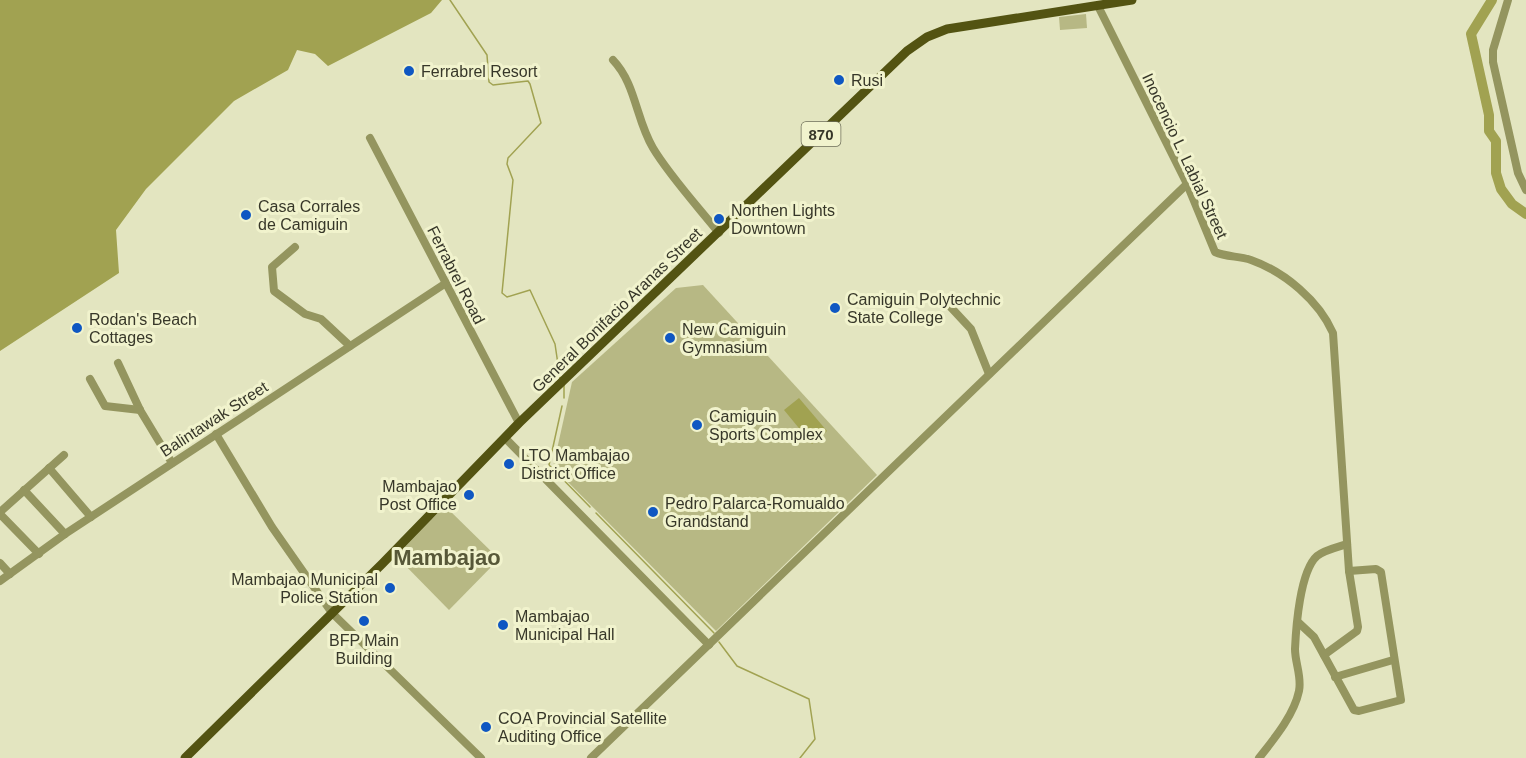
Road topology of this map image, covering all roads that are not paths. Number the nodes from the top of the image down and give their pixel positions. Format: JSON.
{"nodes":[{"id":1,"x":1132,"y":0,"type":"edge"},
{"id":2,"x":1508,"y":0,"type":"edge"},
{"id":3,"x":1098,"y":6,"type":"junction"},
{"id":4,"x":613,"y":60,"type":"dead end"},
{"id":5,"x":369,"y":138,"type":"dead end"},
{"id":6,"x":1187,"y":184,"type":"junction"},
{"id":7,"x":1526,"y":190,"type":"edge"},
{"id":8,"x":719,"y":233,"type":"junction"},
{"id":9,"x":295,"y":247,"type":"dead end"},
{"id":10,"x":446,"y":283,"type":"junction"},
{"id":11,"x":945,"y":301,"type":"dead end"},
{"id":12,"x":350,"y":346,"type":"junction"},
{"id":13,"x":118,"y":363,"type":"dead end"},
{"id":14,"x":989,"y":374,"type":"junction"},
{"id":15,"x":90,"y":379,"type":"dead end"},
{"id":16,"x":140,"y":410,"type":"junction"},
{"id":17,"x":519,"y":423,"type":"junction"},
{"id":18,"x":216,"y":434,"type":"junction"},
{"id":19,"x":505,"y":438,"type":"junction"},
{"id":20,"x":63,"y":455,"type":"dead end"},
{"id":21,"x":172,"y":463,"type":"junction"},
{"id":22,"x":49,"y":468,"type":"junction"},
{"id":23,"x":24,"y":490,"type":"junction"},
{"id":24,"x":0,"y":513,"type":"edge"},
{"id":25,"x":91,"y":517,"type":"junction"},
{"id":26,"x":65,"y":534,"type":"junction"},
{"id":27,"x":1347,"y":544,"type":"junction"},
{"id":28,"x":39,"y":554,"type":"junction"},
{"id":29,"x":0,"y":563,"type":"edge"},
{"id":30,"x":1349,"y":571,"type":"junction"},
{"id":31,"x":10,"y":574,"type":"junction"},
{"id":32,"x":0,"y":581,"type":"edge"},
{"id":33,"x":332,"y":613,"type":"junction"},
{"id":34,"x":1299,"y":623,"type":"junction"},
{"id":35,"x":709,"y":645,"type":"junction"},
{"id":36,"x":1324,"y":655,"type":"junction"},
{"id":37,"x":1393,"y":660,"type":"junction"},
{"id":38,"x":1335,"y":677,"type":"junction"},
{"id":39,"x":185,"y":758,"type":"edge"},
{"id":40,"x":481,"y":758,"type":"edge"},
{"id":41,"x":591,"y":758,"type":"edge"},
{"id":42,"x":1259,"y":758,"type":"edge"}],
"edges":[{"from":1,"to":3,"type":"main road","name":"General Bonifacio Aranas Street","number":"870"},
{"from":2,"to":7,"type":"street"},
{"from":3,"to":6,"type":"street","name":"Inocencio L. Labial Street"},
{"from":3,"to":8,"type":"main road","name":"General Bonifacio Aranas Street","number":"870"},
{"from":4,"to":8,"type":"street"},
{"from":5,"to":10,"type":"street","name":"Ferrabrel Road"},
{"from":6,"to":14,"type":"street"},
{"from":6,"to":27,"type":"street","name":"Inocencio L. Labial Street"},
{"from":8,"to":17,"type":"main road","name":"General Bonifacio Aranas Street","number":"870"},
{"from":9,"to":12,"type":"street"},
{"from":10,"to":12,"type":"street","name":"Balintawak Street"},
{"from":10,"to":17,"type":"street","name":"Ferrabrel Road"},
{"from":11,"to":14,"type":"street"},
{"from":12,"to":18,"type":"street","name":"Balintawak Street"},
{"from":13,"to":16,"type":"street"},
{"from":14,"to":35,"type":"street"},
{"from":15,"to":16,"type":"street"},
{"from":16,"to":21,"type":"street"},
{"from":17,"to":19,"type":"main road","name":"General Bonifacio Aranas Street","number":"870"},
{"from":18,"to":21,"type":"street","name":"Balintawak Street"},
{"from":18,"to":33,"type":"street"},
{"from":19,"to":33,"type":"main road","name":"General Bonifacio Aranas Street","number":"870"},
{"from":19,"to":35,"type":"street"},
{"from":20,"to":22,"type":"street"},
{"from":21,"to":25,"type":"street","name":"Balintawak Street"},
{"from":22,"to":23,"type":"street"},
{"from":22,"to":25,"type":"street"},
{"from":23,"to":24,"type":"street"},
{"from":23,"to":26,"type":"street"},
{"from":24,"to":28,"type":"street"},
{"from":25,"to":26,"type":"street","name":"Balintawak Street"},
{"from":26,"to":28,"type":"street","name":"Balintawak Street"},
{"from":27,"to":30,"type":"street","name":"Inocencio L. Labial Street"},
{"from":27,"to":34,"type":"street"},
{"from":28,"to":31,"type":"street","name":"Balintawak Street"},
{"from":29,"to":31,"type":"street"},
{"from":30,"to":36,"type":"street","name":"Inocencio L. Labial Street"},
{"from":30,"to":37,"type":"street"},
{"from":31,"to":32,"type":"street","name":"Balintawak Street"},
{"from":33,"to":39,"type":"main road","name":"General Bonifacio Aranas Street","number":"870"},
{"from":33,"to":40,"type":"street"},
{"from":34,"to":36,"type":"street"},
{"from":34,"to":42,"type":"street"},
{"from":35,"to":41,"type":"street"},
{"from":36,"to":38,"type":"street"},
{"from":37,"to":38,"type":"street"},
{"from":37,"to":38,"type":"street"}]}
